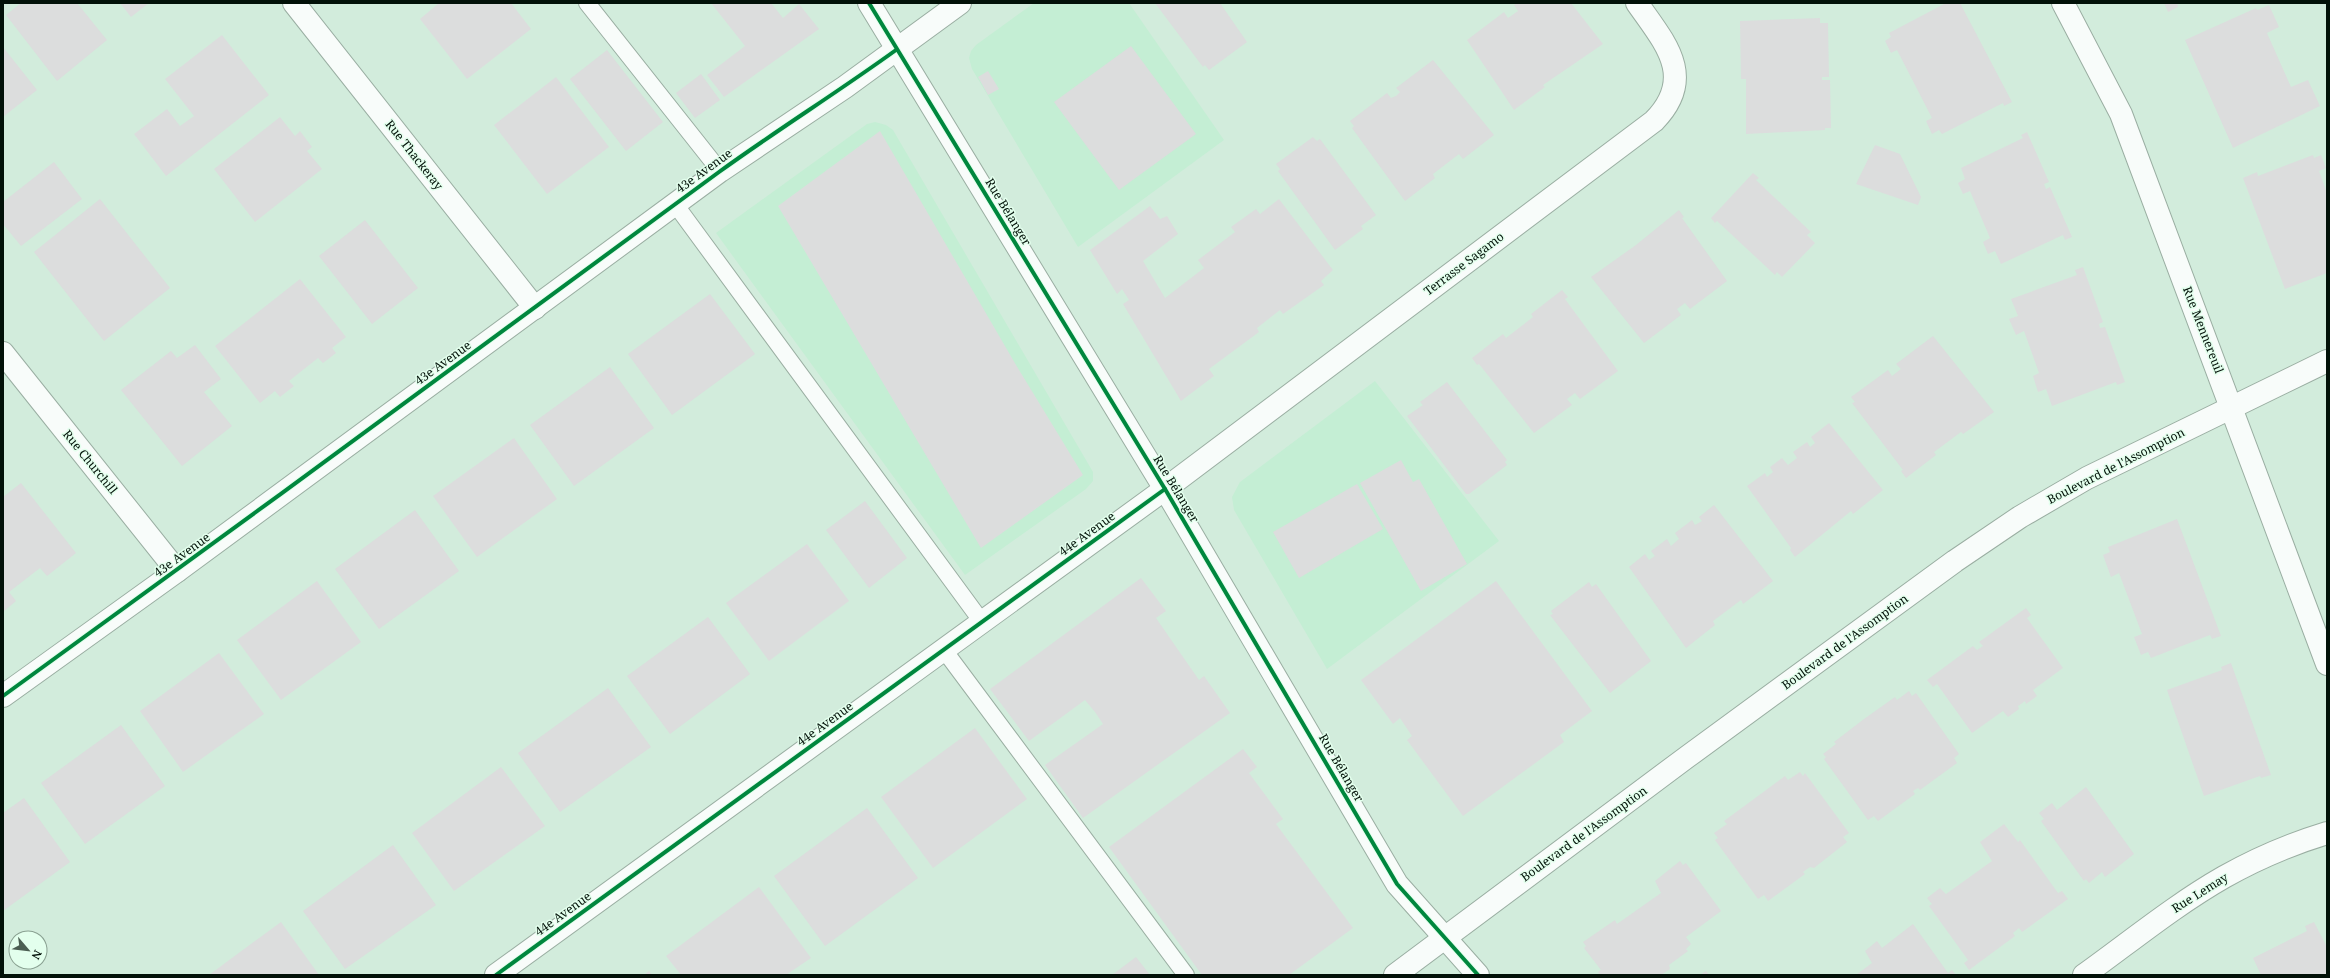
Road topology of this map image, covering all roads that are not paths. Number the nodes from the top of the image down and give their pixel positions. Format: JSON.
{"nodes":[{"id":1,"x":294,"y":3,"type":"edge"},
{"id":2,"x":588,"y":3,"type":"edge"},
{"id":3,"x":870,"y":3,"type":"edge"},
{"id":4,"x":960,"y":3,"type":"edge"},
{"id":5,"x":1637,"y":3,"type":"edge"},
{"id":6,"x":2063,"y":3,"type":"edge"},
{"id":7,"x":896,"y":50,"type":"junction"},
{"id":8,"x":720,"y":171,"type":"junction"},
{"id":9,"x":675,"y":204,"type":"junction"},
{"id":10,"x":535,"y":308,"type":"junction"},
{"id":11,"x":3,"y":353,"type":"edge"},
{"id":12,"x":2327,"y":361,"type":"edge"},
{"id":13,"x":2232,"y":408,"type":"junction"},
{"id":14,"x":1165,"y":489,"type":"junction"},
{"id":15,"x":177,"y":571,"type":"junction"},
{"id":16,"x":982,"y":622,"type":"junction"},
{"id":17,"x":944,"y":650,"type":"junction"},
{"id":18,"x":2327,"y":664,"type":"edge"},
{"id":19,"x":3,"y":696,"type":"edge"},
{"id":20,"x":2327,"y":833,"type":"edge"},
{"id":21,"x":1445,"y":936,"type":"junction"},
{"id":22,"x":496,"y":975,"type":"edge"},
{"id":23,"x":1186,"y":975,"type":"edge"},
{"id":24,"x":1395,"y":975,"type":"edge"},
{"id":25,"x":1478,"y":975,"type":"edge"},
{"id":26,"x":2084,"y":975,"type":"edge"}],
"edges":[{"from":1,"to":10,"type":"street","name":"Rue Thackeray"},
{"from":2,"to":8,"type":"lane"},
{"from":3,"to":7,"type":"street","name":"Rue Bélanger"},
{"from":4,"to":7,"type":"street"},
{"from":5,"to":14,"type":"street","name":"Terrasse Sagamo"},
{"from":6,"to":13,"type":"street","name":"Rue Mennereuil"},
{"from":7,"to":8,"type":"street","name":"43e Avenue"},
{"from":7,"to":14,"type":"street","name":"Rue Bélanger"},
{"from":8,"to":9,"type":"street","name":"43e Avenue"},
{"from":9,"to":10,"type":"street","name":"43e Avenue"},
{"from":9,"to":16,"type":"lane"},
{"from":10,"to":15,"type":"street","name":"43e Avenue"},
{"from":11,"to":15,"type":"street","name":"Rue Churchill"},
{"from":12,"to":13,"type":"street","name":"Boulevard de l'Assomption"},
{"from":13,"to":18,"type":"street","name":"Rue Mennereuil"},
{"from":13,"to":21,"type":"street","name":"Boulevard de l'Assomption"},
{"from":14,"to":16,"type":"street","name":"44e Avenue"},
{"from":14,"to":21,"type":"street","name":"Rue Bélanger"},
{"from":15,"to":19,"type":"street","name":"43e Avenue"},
{"from":16,"to":17,"type":"street","name":"44e Avenue"},
{"from":17,"to":22,"type":"street","name":"44e Avenue"},
{"from":17,"to":23,"type":"lane"},
{"from":20,"to":26,"type":"street","name":"Rue Lemay"},
{"from":21,"to":24,"type":"street","name":"Boulevard de l'Assomption"},
{"from":21,"to":25,"type":"street","name":"Rue Bélanger"}]}
